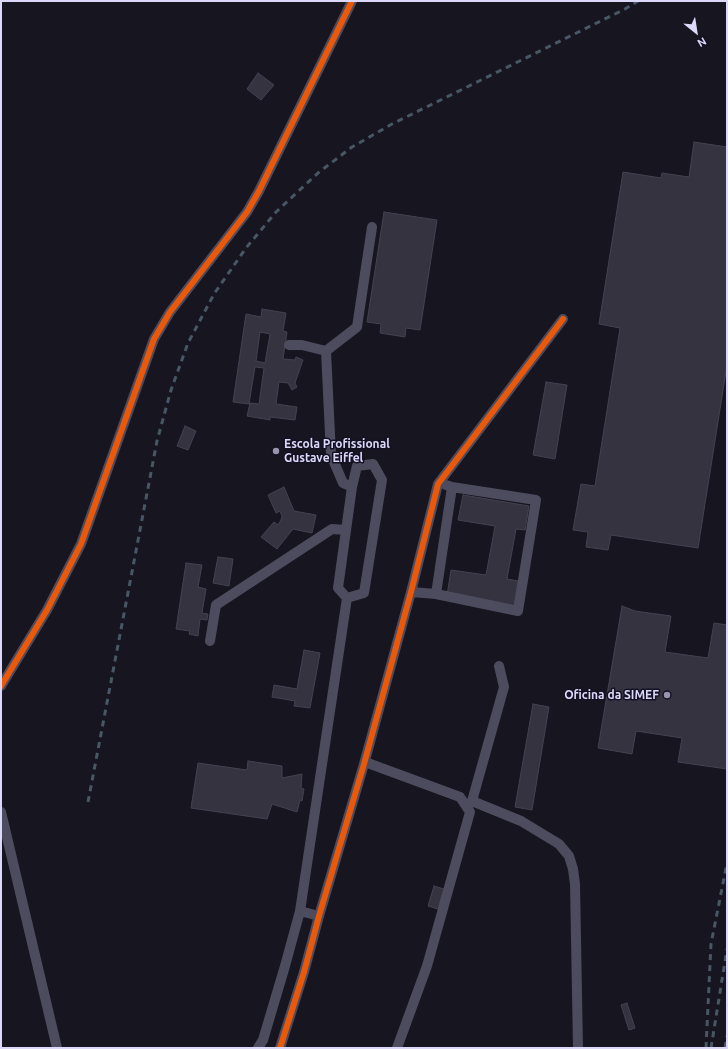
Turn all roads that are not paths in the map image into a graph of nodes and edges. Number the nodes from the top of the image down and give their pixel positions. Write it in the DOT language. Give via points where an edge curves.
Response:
graph roads {
  1 [pos="352,1"];
  2 [pos="372,227"];
  3 [pos="564,319"];
  4 [pos="289,345"];
  5 [pos="326,352"];
  6 [pos="438,484"];
  7 [pos="452,486"];
  8 [pos="352,487"];
  9 [pos="346,530"];
  10 [pos="411,592"];
  11 [pos="436,594"];
  12 [pos="347,598"];
  13 [pos="210,641"];
  14 [pos="499,666"];
  15 [pos="1,686"];
  16 [pos="365,762"];
  17 [pos="470,804"];
  18 [pos="1,812"];
  19 [pos="300,911"];
  20 [pos="319,916"];
  21 [pos="57,1048"];
  22 [pos="258,1048"];
  23 [pos="280,1048"];
  24 [pos="397,1048"];
  25 [pos="578,1048"];
  1 -- 15 [label="street" via="247,212 170,312 154,339 81,544 47,610"];
  2 -- 5 [label="street" via="357,327"];
  3 -- 6 [label="street"];
  4 -- 5 [label="street" via="302,345"];
  5 -- 8 [label="street" via="332,455 343,483"];
  6 -- 7 [label="street"];
  6 -- 10 [label="street"];
  7 -- 11 [label="street"];
  7 -- 11 [label="street" via="536,500 518,610"];
  8 -- 9 [label="street"];
  8 -- 12 [label="street" via="357,466 373,464 382,480 364,593"];
  9 -- 12 [label="street" via="338,588"];
  9 -- 13 [label="street" via="332,530 216,605"];
  10 -- 11 [label="street"];
  10 -- 16 [label="street"];
  12 -- 19 [label="street"];
  14 -- 17 [label="street" via="504,687"];
  16 -- 17 [label="street" via="460,797"];
  16 -- 20 [label="street"];
  17 -- 24 [label="street" via="470,812 427,966"];
  17 -- 25 [label="street" via="506,814 528,825 560,846 572,862 575,884"];
  18 -- 21 [label="street"];
  19 -- 20 [label="street"];
  19 -- 22 [label="street" via="263,1040"];
  20 -- 23 [label="street"];
}
